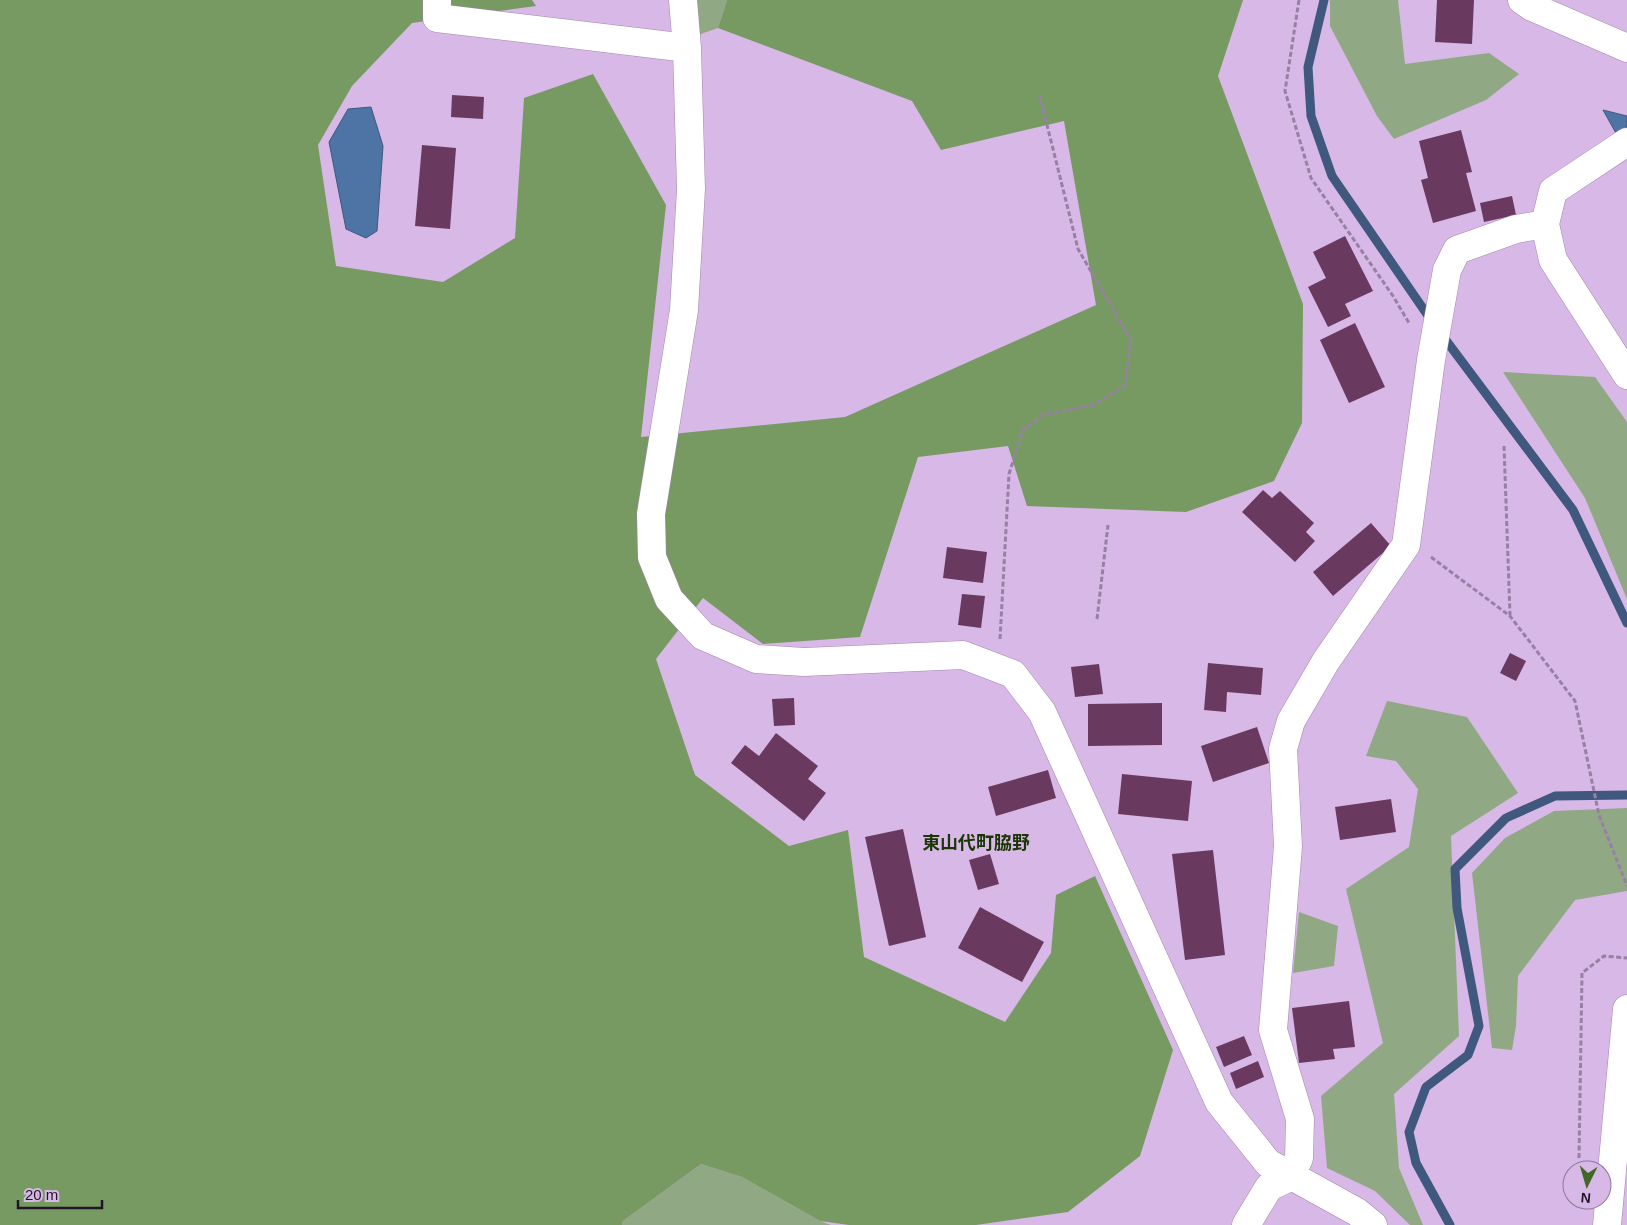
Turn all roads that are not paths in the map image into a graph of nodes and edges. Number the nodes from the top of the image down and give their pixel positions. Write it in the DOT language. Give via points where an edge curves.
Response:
graph roads {
  1 [pos="437,0"];
  2 [pos="683,0"];
  3 [pos="1522,0"];
  4 [pos="687,48"];
  5 [pos="1627,48"];
  6 [pos="1627,142"];
  7 [pos="1545,224"];
  8 [pos="1627,375"];
  9 [pos="1627,1009"];
  10 [pos="1290,1177"];
  11 [pos="1246,1225"];
  12 [pos="1373,1225"];
  13 [pos="1607,1225"];
  1 -- 4 [label="street" via="437,18"];
  2 -- 4 [label="street"];
  3 -- 5 [label="street"];
  4 -- 10 [label="street" via="691,189 684,310 651,514 652,557 669,599 703,636 756,659 804,662 963,655 1012,674 1042,712 1219,1102 1268,1163"];
  6 -- 7 [label="street" via="1553,191"];
  7 -- 8 [label="street" via="1552,260"];
  7 -- 10 [label="street" via="1516,229 1457,250 1448,270 1431,360 1406,545 1326,660 1291,721 1284,749 1288,846 1273,1030 1300,1119 1299,1158"];
  9 -- 13 [label="street"];
  10 -- 11 [label="street" via="1268,1187"];
  10 -- 12 [label="street" via="1356,1212"];
}
